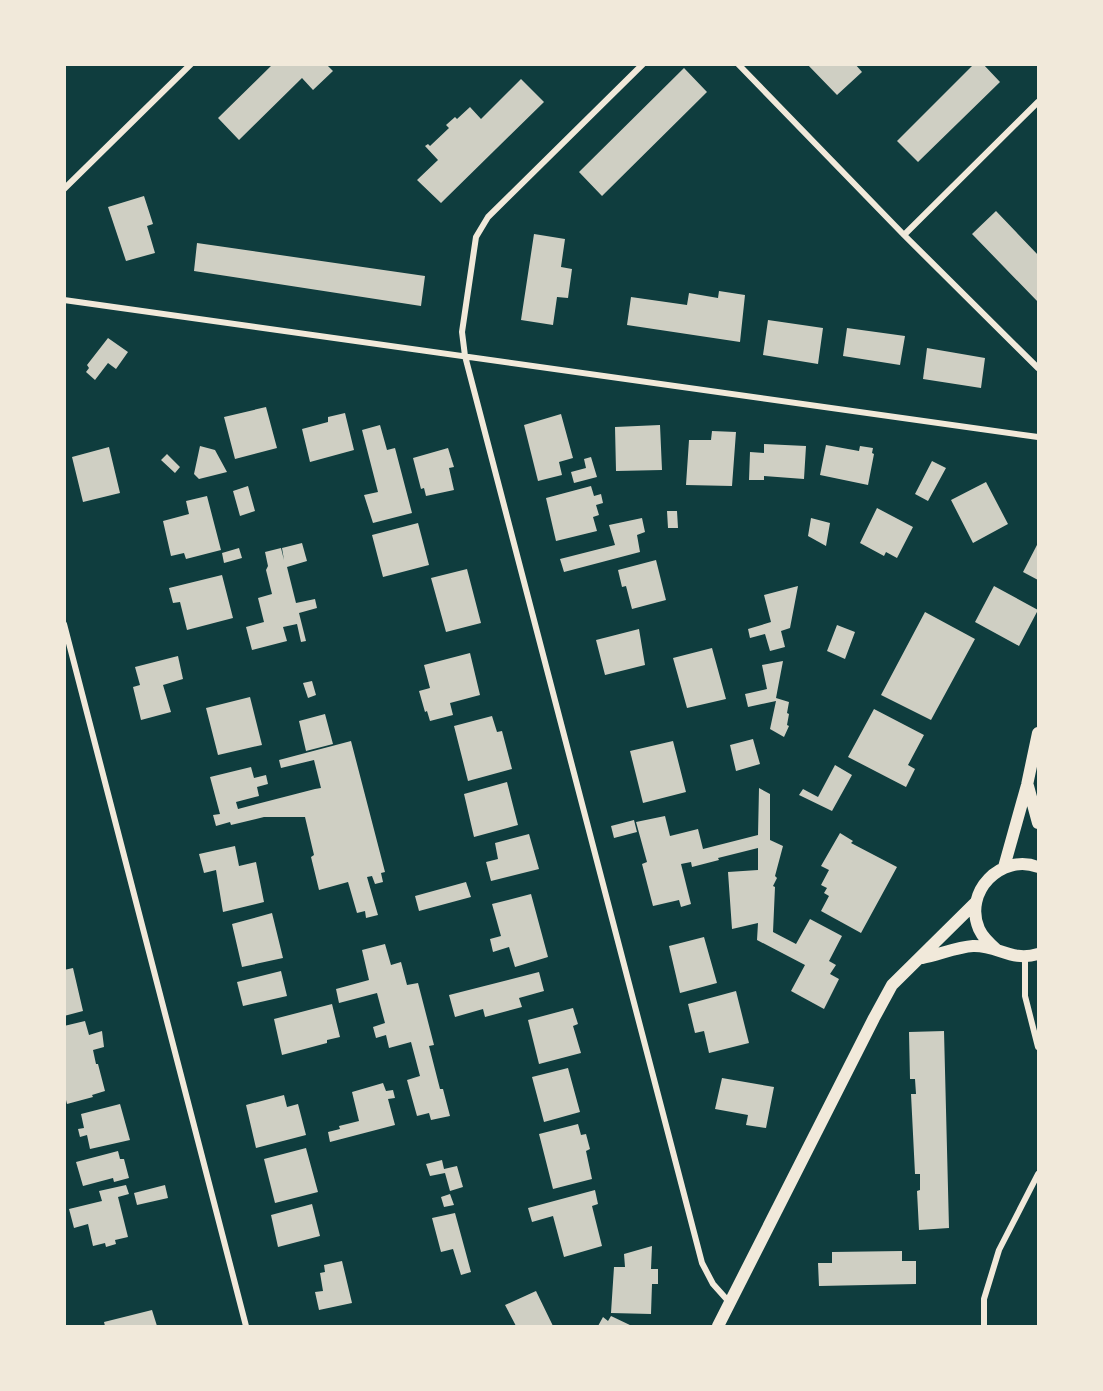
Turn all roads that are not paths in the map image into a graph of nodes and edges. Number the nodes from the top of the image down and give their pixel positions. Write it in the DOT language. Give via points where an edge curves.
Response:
graph roads {
  1 [pos="643,64"];
  2 [pos="738,64"];
  3 [pos="190,65"];
  4 [pos="1038,102"];
  5 [pos="64,189"];
  6 [pos="904,235"];
  7 [pos="64,300"];
  8 [pos="465,356"];
  9 [pos="1038,369"];
  10 [pos="1038,437"];
  11 [pos="64,624"];
  12 [pos="1038,733"];
  13 [pos="1028,785"];
  14 [pos="1038,823"];
  15 [pos="1005,867"];
  16 [pos="1038,867"];
  17 [pos="976,902"];
  18 [pos="997,950"];
  19 [pos="1038,954"];
  20 [pos="1025,957"];
  21 [pos="921,959"];
  22 [pos="1038,1047"];
  23 [pos="1038,1174"];
  24 [pos="730,1304"];
  25 [pos="246,1326"];
  26 [pos="718,1326"];
  27 [pos="984,1326"];
  1 -- 8 [label="street" via="488,217 476,237 462,332"];
  2 -- 6 [label="street"];
  3 -- 5 [label="street"];
  4 -- 6 [label="street"];
  6 -- 9 [label="street"];
  7 -- 8 [label="street"];
  8 -- 10 [label="street"];
  8 -- 24 [label="street" via="702,1263"];
  11 -- 25 [label="street"];
  12 -- 13 [label="main road"];
  13 -- 14 [label="main road"];
  13 -- 15 [label="main road"];
  15 -- 16 [label="main road"];
  15 -- 17 [label="main road" via="981,887"];
  17 -- 18 [label="main road" via="979,929"];
  17 -- 21 [label="main road"];
  18 -- 20 [label="main road"];
  18 -- 21 [label="main road" via="973,946"];
  19 -- 20 [label="main road"];
  20 -- 22 [label="street" via="1025,996"];
  21 -- 24 [label="main road" via="892,985"];
  23 -- 27 [label="street" via="999,1250 984,1299"];
  24 -- 26 [label="main road"];
}
